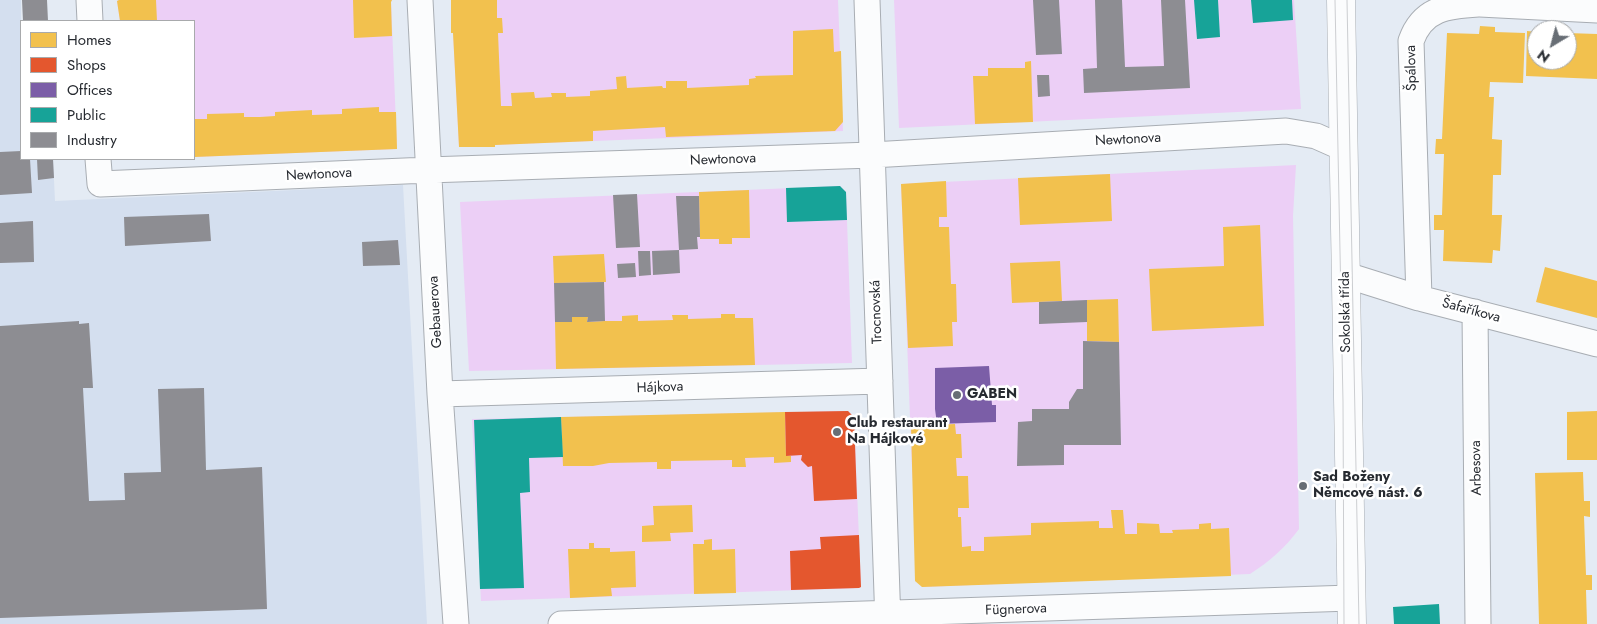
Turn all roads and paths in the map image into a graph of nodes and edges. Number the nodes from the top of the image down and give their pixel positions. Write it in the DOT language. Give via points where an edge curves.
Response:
graph roads {
  1 [pos="89,0"];
  2 [pos="420,0"];
  3 [pos="867,0"];
  4 [pos="1341,0"];
  5 [pos="1597,10"];
  6 [pos="90,20"];
  7 [pos="1343,148"];
  8 [pos="872,155"];
  9 [pos="98,160"];
  10 [pos="428,170"];
  11 [pos="1346,275"];
  12 [pos="1419,298"];
  13 [pos="1475,312"];
  14 [pos="1597,344"];
  15 [pos="880,381"];
  16 [pos="440,394"];
  17 [pos="1352,611"];
  18 [pos="887,619"];
  19 [pos="456,624"];
  20 [pos="561,624"];
  21 [pos="1478,624"];
  1 -- 6 [label="street"];
  2 -- 10 [label="street, Gebauerova"];
  3 -- 8 [label="street, Trocnovská"];
  4 -- 7 [label="street, Sokolská třída"];
  5 -- 12 [label="street, Špálova" via="1480,4 1436,11 1418,26 1411,42"];
  7 -- 8 [label="street, Newtonova" via="1316,136 1286,131"];
  7 -- 11 [label="street, Sokolská třída"];
  8 -- 10 [label="street, Newtonova"];
  8 -- 15 [label="street, Trocnovská"];
  9 -- 10 [label="street, Newtonova" via="100,184"];
  10 -- 16 [label="street, Gebauerova"];
  11 -- 12 [label="street, Šafaříkova"];
  11 -- 17 [label="street, Sokolská třída"];
  12 -- 13 [label="street, Šafaříkova"];
  13 -- 14 [label="street, Šafaříkova"];
  13 -- 21 [label="street, Arbesova"];
  15 -- 16 [label="street, Hájkova"];
  15 -- 18 [label="street, Trocnovská"];
  16 -- 19 [label="street, Gebauerova"];
  17 -- 18 [label="street, Fügnerova"];
  18 -- 20 [label="street, Fügnerova"];
}
